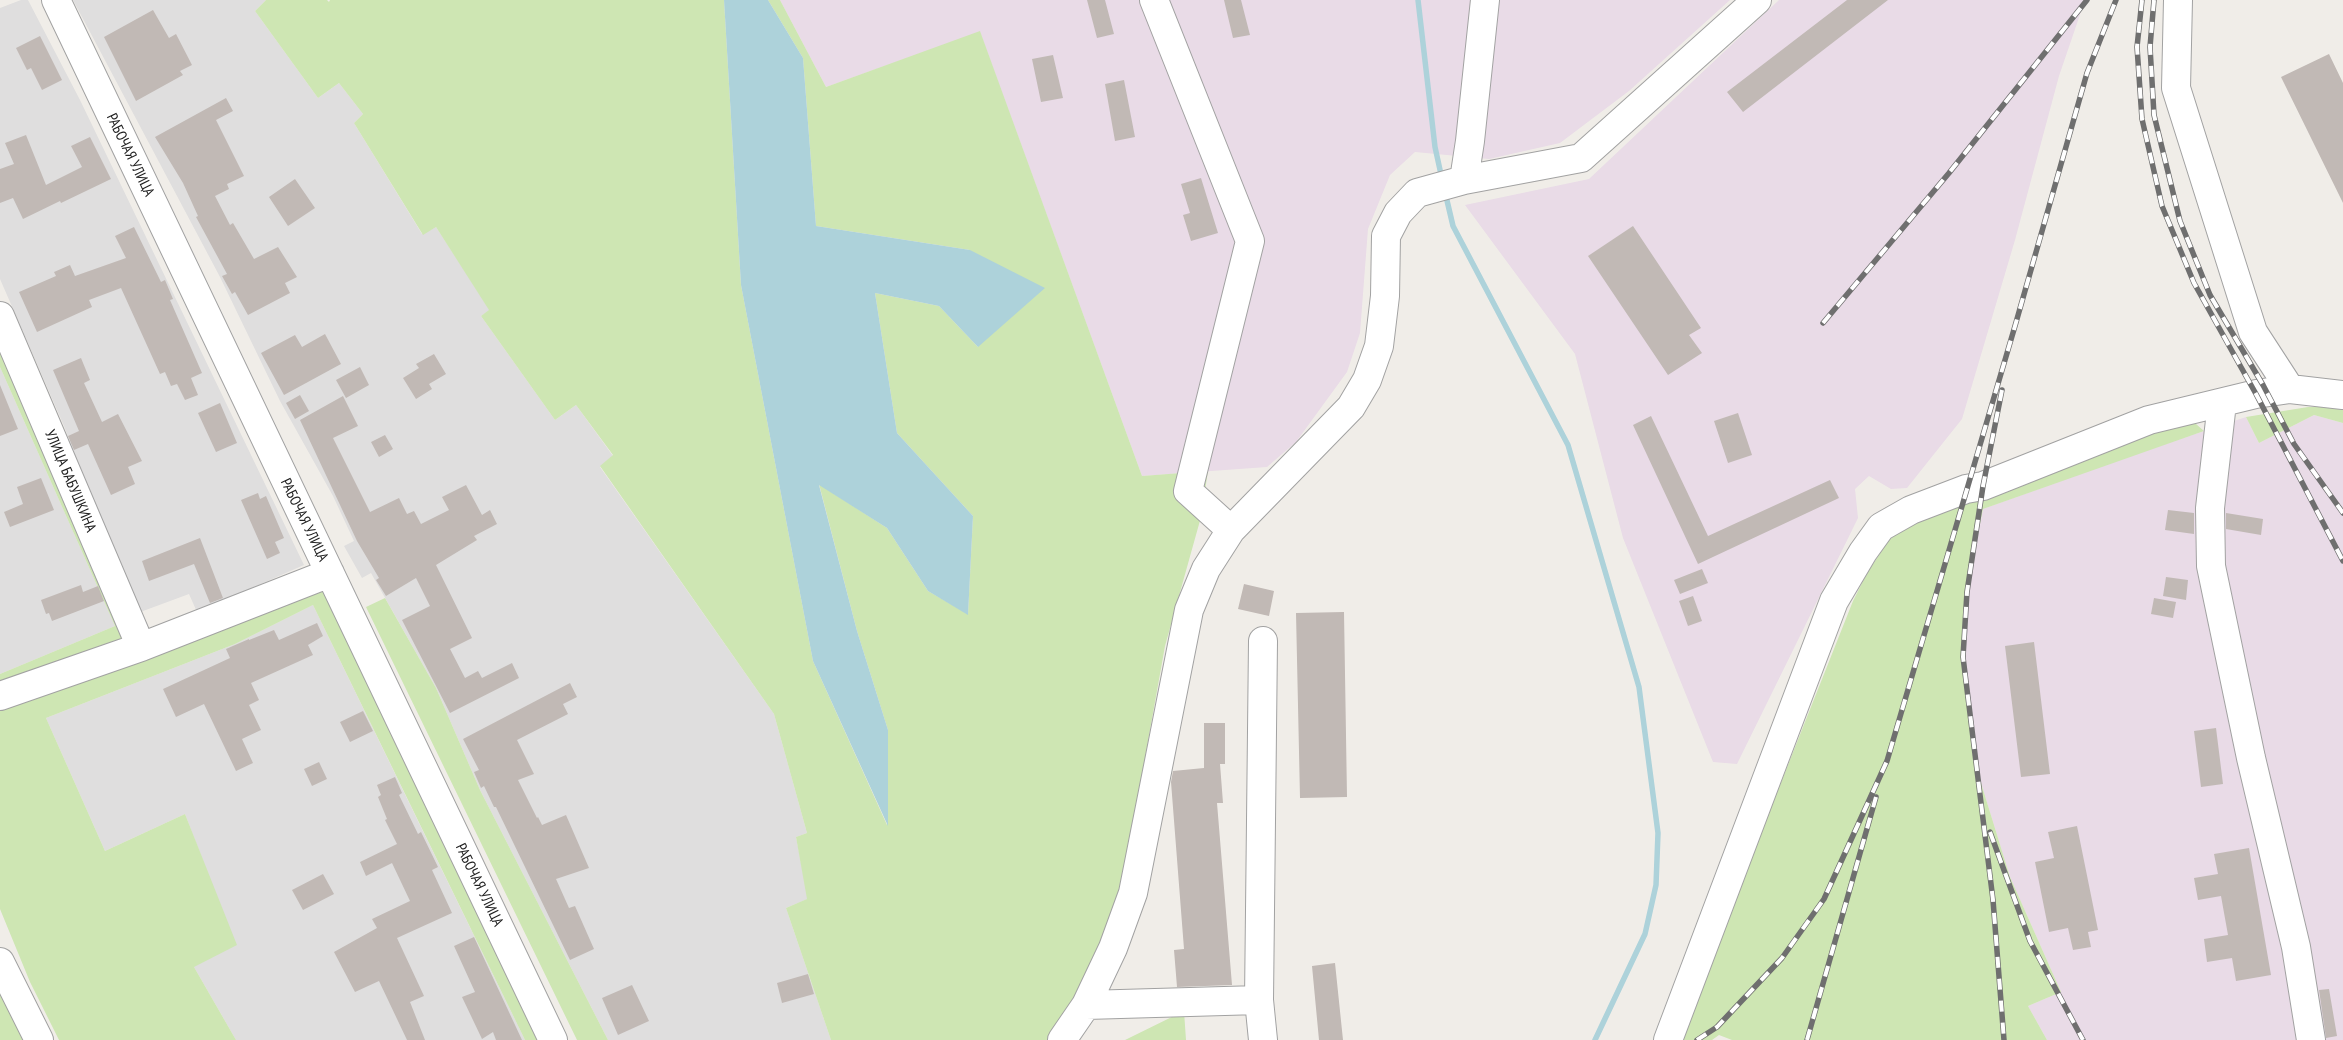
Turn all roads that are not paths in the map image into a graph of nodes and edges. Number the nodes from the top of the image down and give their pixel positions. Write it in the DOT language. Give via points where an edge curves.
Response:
graph roads {
  1 [pos="56,0"];
  2 [pos="1154,0"];
  3 [pos="1485,0"];
  4 [pos="1757,0"];
  5 [pos="2178,0"];
  6 [pos="1464,180"];
  7 [pos="0,316"];
  8 [pos="2290,389"];
  9 [pos="2343,396"];
  10 [pos="2222,403"];
  11 [pos="1230,530"];
  12 [pos="330,573"];
  13 [pos="1263,641"];
  14 [pos="141,647"];
  15 [pos="0,696"];
  16 [pos="0,962"];
  17 [pos="1259,1000"];
  18 [pos="1086,1005"];
  19 [pos="40,1040"];
  20 [pos="553,1040"];
  21 [pos="1062,1040"];
  22 [pos="1263,1040"];
  23 [pos="1668,1040"];
  24 [pos="2311,1040"];
  1 -- 12 [label="street, РАБОЧАЯ УЛИЦА"];
  2 -- 11 [label="street" via="1250,241 1188,491"];
  3 -- 6 [label="street"];
  4 -- 6 [label="street" via="1581,158"];
  5 -- 8 [label="street" via="2176,88 2253,332"];
  6 -- 11 [label="street" via="1417,192 1398,212 1386,236 1385,296 1380,337 1367,380 1351,407"];
  7 -- 14 [label="street, УЛИЦА БАБУШКИНА"];
  8 -- 9 [label="street"];
  8 -- 10 [label="street"];
  10 -- 23 [label="street" via="2149,420 1983,486 1966,489 1911,510 1880,527 1834,601"];
  10 -- 24 [label="street" via="2210,508 2210,566 2250,758 2296,947"];
  11 -- 18 [label="street" via="1206,569 1190,610 1133,893 1114,948"];
  12 -- 14 [label="street"];
  12 -- 20 [label="street, РАБОЧАЯ УЛИЦА"];
  13 -- 17 [label="street"];
  14 -- 15 [label="street"];
  16 -- 19 [label="street"];
  17 -- 18 [label="street"];
  17 -- 22 [label="street"];
  18 -- 21 [label="street"];
}
